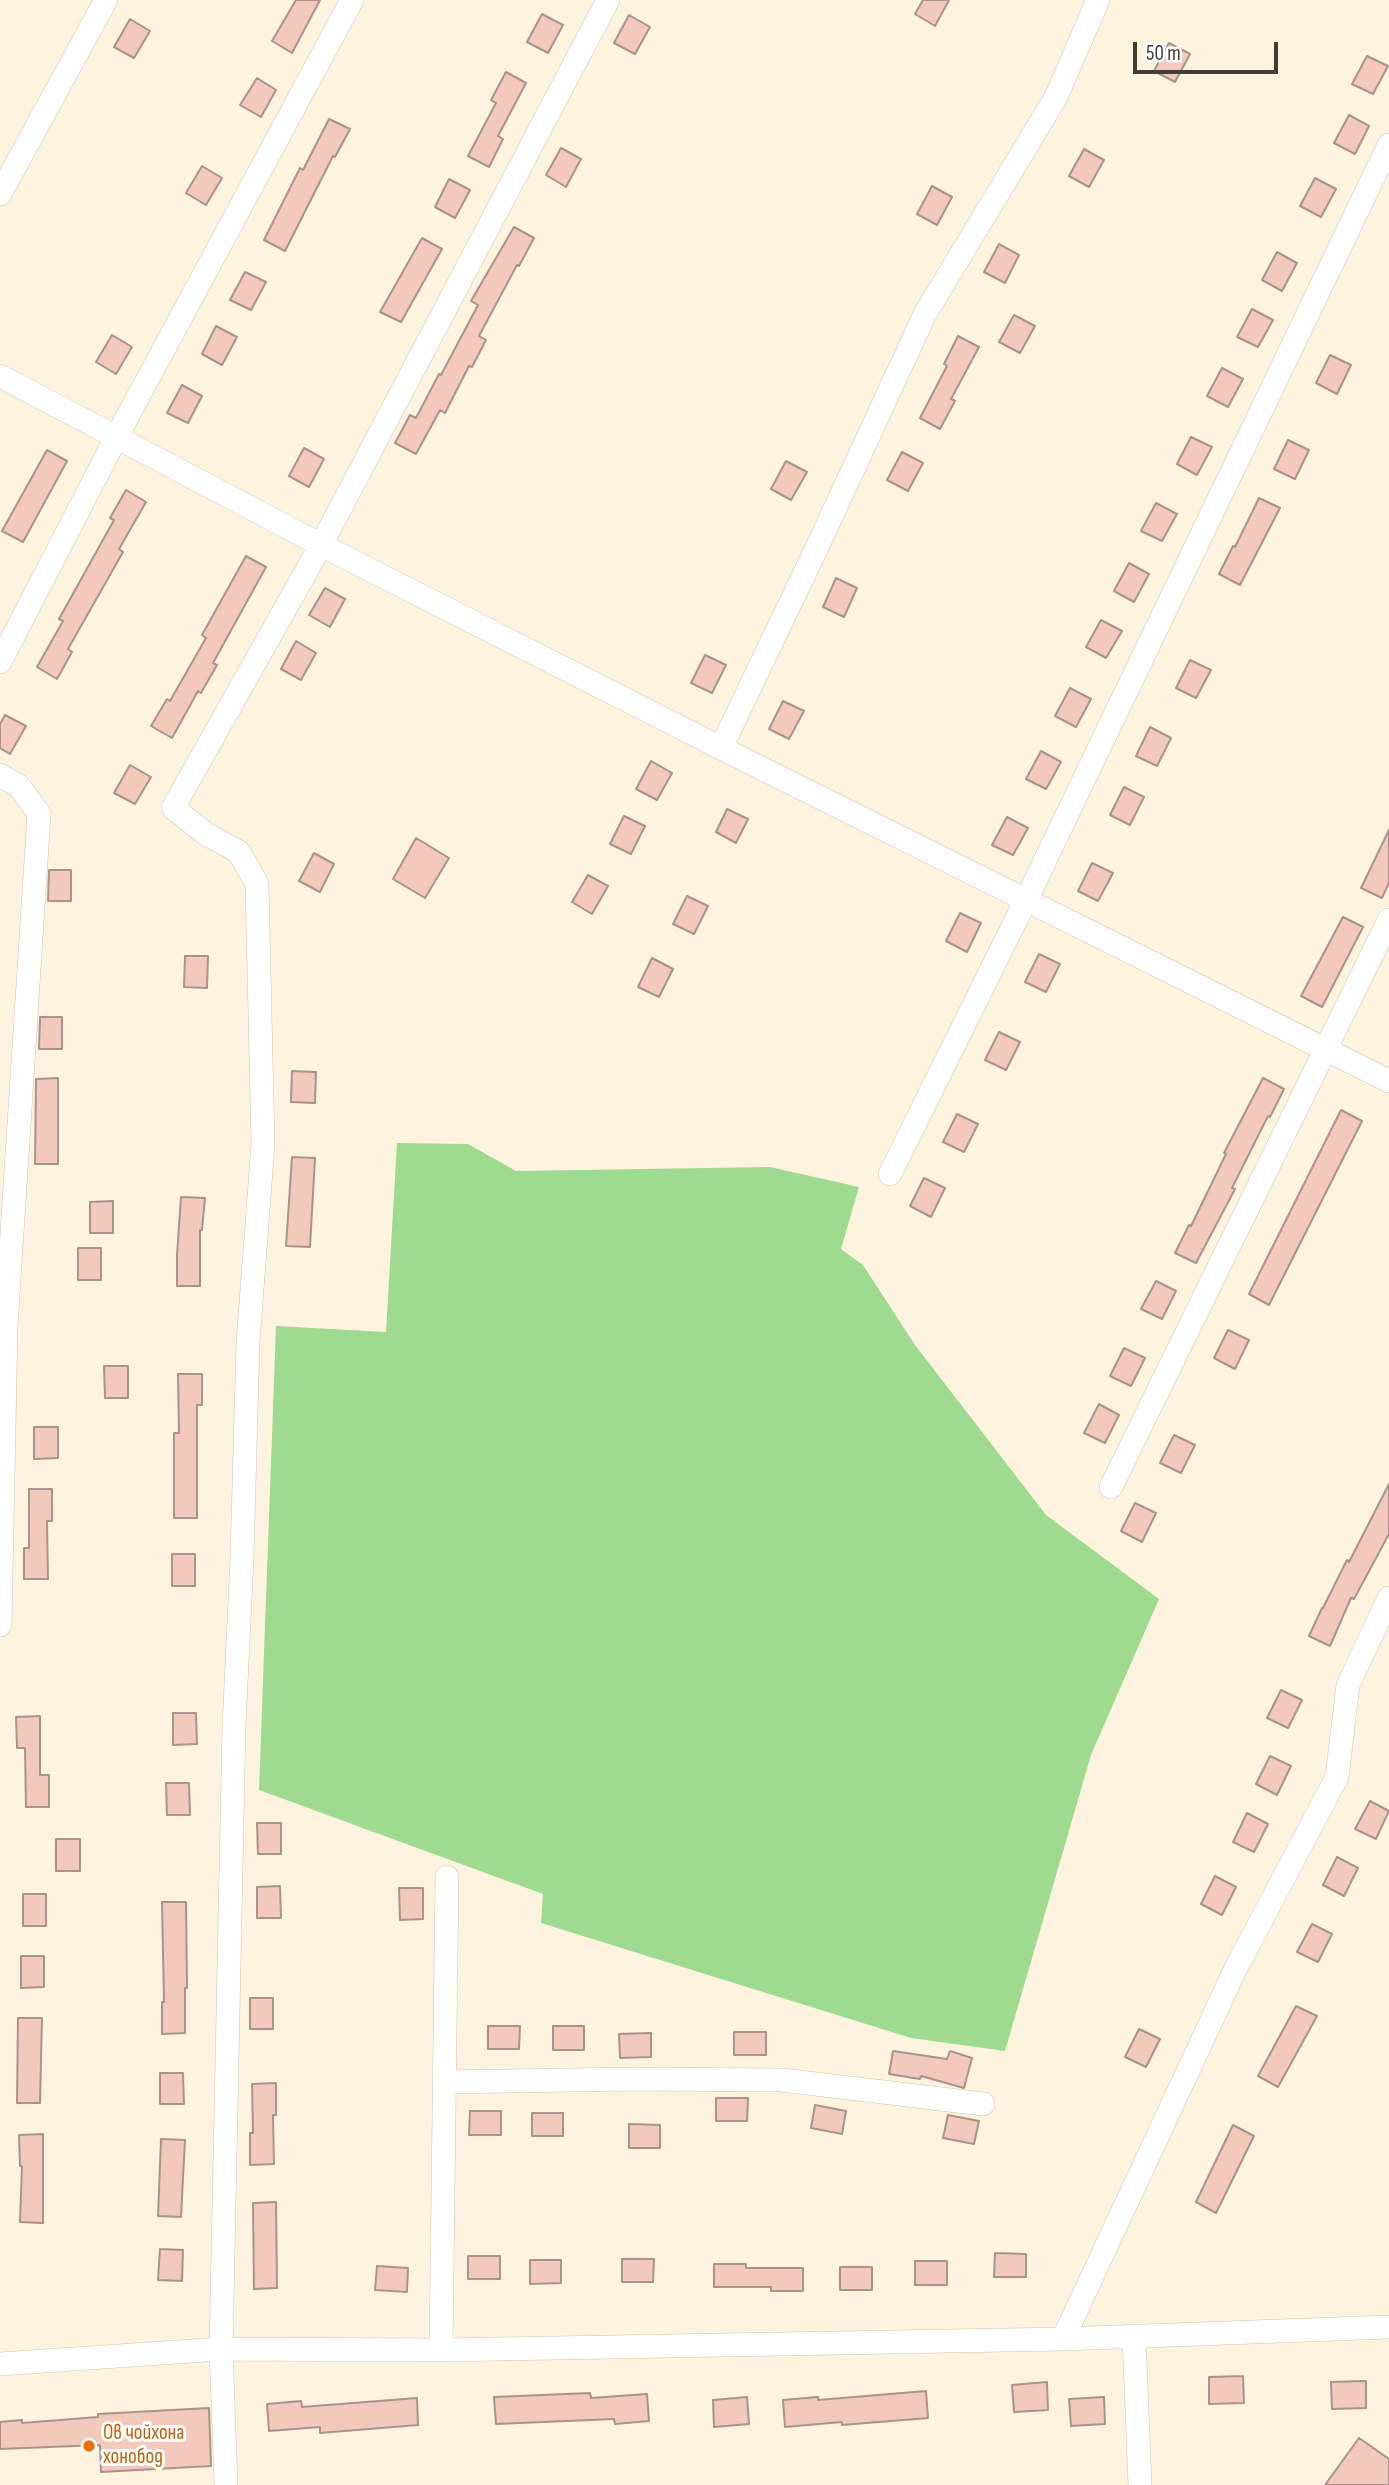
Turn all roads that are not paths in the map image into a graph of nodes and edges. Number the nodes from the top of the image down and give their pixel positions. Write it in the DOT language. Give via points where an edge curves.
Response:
graph roads {
  1 [pos="106,0"];
  2 [pos="352,0"];
  3 [pos="608,0"];
  4 [pos="1098,0"];
  5 [pos="1389,145"];
  6 [pos="0,194"];
  7 [pos="0,376"];
  8 [pos="117,436"];
  9 [pos="321,545"];
  10 [pos="0,662"];
  11 [pos="722,748"];
  12 [pos="0,775"];
  13 [pos="1026,900"];
  14 [pos="1389,920"];
  15 [pos="1325,1049"];
  16 [pos="1389,1081"];
  17 [pos="890,1174"];
  18 [pos="1111,1487"];
  19 [pos="1389,1598"];
  20 [pos="0,1625"];
  21 [pos="447,1877"];
  22 [pos="444,2082"];
  23 [pos="983,2104"];
  24 [pos="1389,2327"];
  25 [pos="1134,2337"];
  26 [pos="1063,2339"];
  27 [pos="221,2349"];
  28 [pos="441,2350"];
  29 [pos="0,2364"];
  30 [pos="226,2485"];
  31 [pos="1140,2485"];
  1 -- 6 [label="street"];
  2 -- 8 [label="street"];
  3 -- 9 [label="street"];
  4 -- 11 [label="street" via="1056,97 925,314"];
  5 -- 13 [label="street"];
  7 -- 8 [label="street"];
  8 -- 9 [label="street"];
  8 -- 10 [label="street"];
  9 -- 11 [label="street"];
  9 -- 27 [label="street" via="173,808 239,852 257,884 263,1144 248,1342 234,1726"];
  11 -- 13 [label="street"];
  12 -- 20 [label="street" via="19,786 39,814 6,1326"];
  13 -- 15 [label="street"];
  13 -- 17 [label="street"];
  14 -- 15 [label="street"];
  15 -- 16 [label="street"];
  15 -- 18 [label="street"];
  19 -- 26 [label="street" via="1348,1685 1337,1777 1236,1968"];
  21 -- 22 [label="street"];
  22 -- 23 [label="street" via="782,2080"];
  22 -- 28 [label="street"];
  24 -- 25 [label="street"];
  25 -- 26 [label="street"];
  25 -- 31 [label="street"];
  26 -- 28 [label="street"];
  27 -- 28 [label="street"];
  27 -- 29 [label="street"];
  27 -- 30 [label="street"];
}
